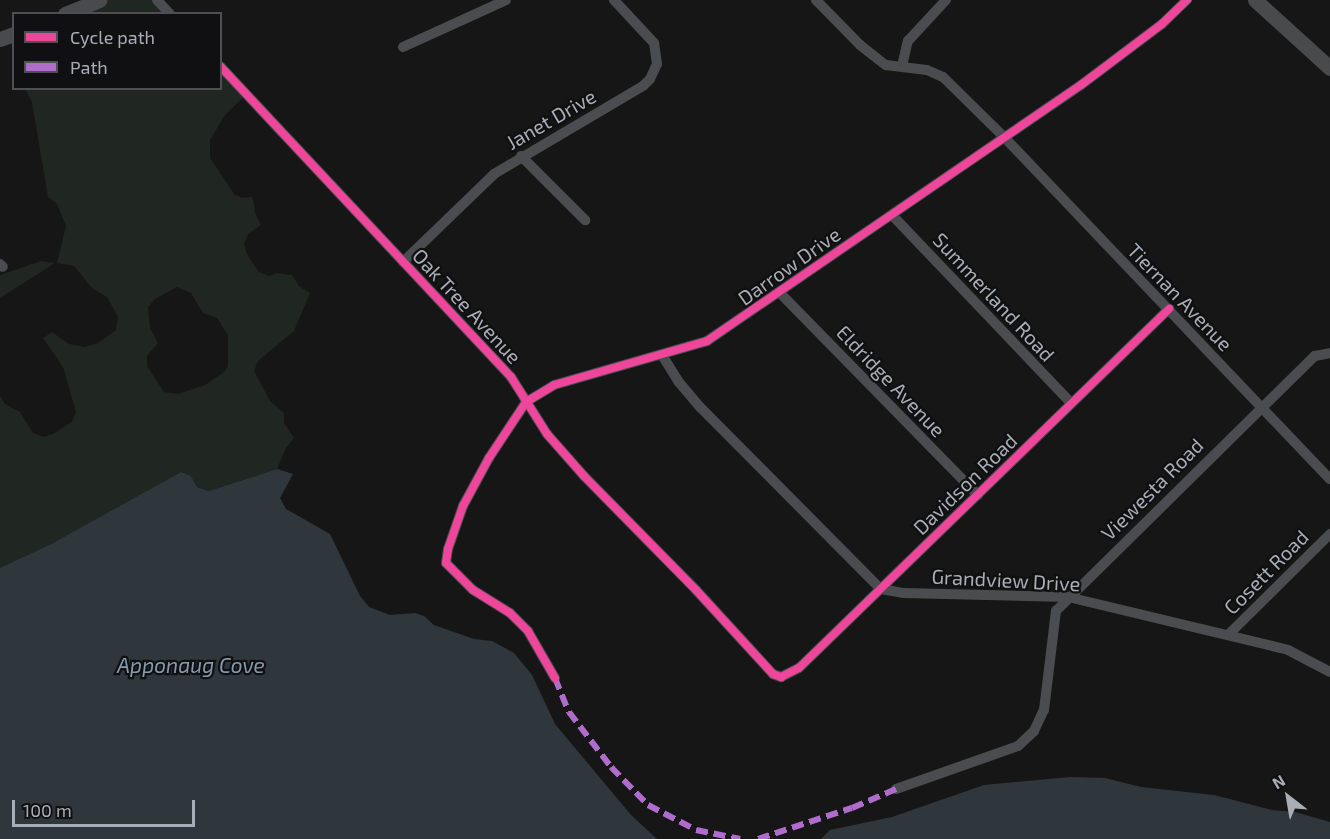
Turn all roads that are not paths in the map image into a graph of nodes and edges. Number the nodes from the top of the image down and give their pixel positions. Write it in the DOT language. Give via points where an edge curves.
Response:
graph roads {
  1 [pos="99,0"];
  2 [pos="158,0"];
  3 [pos="506,0"];
  4 [pos="614,0"];
  5 [pos="816,0"];
  6 [pos="946,0"];
  7 [pos="1187,0"];
  8 [pos="1255,0"];
  9 [pos="70,12"];
  10 [pos="168,12"];
  11 [pos="403,46"];
  12 [pos="902,66"];
  13 [pos="222,68"];
  14 [pos="1330,68"];
  15 [pos="1005,138"];
  16 [pos="521,156"];
  17 [pos="892,215"];
  18 [pos="585,220"];
  19 [pos="403,262"];
  20 [pos="780,293"];
  21 [pos="1169,309"];
  22 [pos="1330,354"];
  23 [pos="662,355"];
  24 [pos="526,402"];
  25 [pos="1071,403"];
  26 [pos="1261,407"];
  27 [pos="1330,479"];
  28 [pos="978,495"];
  29 [pos="1330,534"];
  30 [pos="881,589"];
  31 [pos="1068,597"];
  32 [pos="1228,635"];
  33 [pos="1330,672"];
  34 [pos="781,677"];
  35 [pos="555,678"];
  36 [pos="896,789"];
  1 -- 9 [label="street"];
  2 -- 10 [label="street"];
  3 -- 11 [label="street"];
  4 -- 16 [label="street, Janet Drive" via="654,43 655,72 643,86"];
  5 -- 12 [label="street, Tiernan Avenue" via="860,45 886,64"];
  6 -- 12 [label="street" via="908,42"];
  7 -- 15 [label="street, Darrow Drive" via="1144,38"];
  8 -- 14 [label="street"];
  12 -- 15 [label="street, Tiernan Avenue" via="944,77"];
  13 -- 19 [label="street, Oak Tree Avenue"];
  15 -- 17 [label="street, Darrow Drive"];
  15 -- 21 [label="street, Tiernan Avenue"];
  16 -- 18 [label="street"];
  16 -- 19 [label="street, Janet Drive" via="494,174"];
  17 -- 20 [label="street, Darrow Drive"];
  17 -- 25 [label="street, Summerland Road"];
  19 -- 24 [label="street, Oak Tree Avenue" via="511,377"];
  20 -- 23 [label="street, Darrow Drive" via="707,341"];
  20 -- 28 [label="street, Eldridge Avenue"];
  21 -- 25 [label="street, Davidson Road"];
  21 -- 26 [label="street, Tiernan Avenue"];
  22 -- 26 [label="street, Viewesta Road" via="1315,356"];
  23 -- 24 [label="street, Darrow Drive" via="554,385"];
  23 -- 30 [label="street" via="701,408"];
  24 -- 34 [label="street, Oak Tree Avenue" via="547,434 584,476 772,674"];
  24 -- 35 [label="street, Darrow Drive" via="489,458 464,506 447,563 466,584 510,613 528,631"];
  25 -- 28 [label="street, Davidson Road"];
  26 -- 27 [label="street, Tiernan Avenue"];
  26 -- 31 [label="street, Viewesta Road"];
  28 -- 30 [label="street, Davidson Road"];
  29 -- 32 [label="street, Cosett Road"];
  30 -- 31 [label="street, Grandview Drive" via="903,593"];
  30 -- 34 [label="street, Davidson Road" via="799,668"];
  31 -- 32 [label="street, Grandview Drive"];
  31 -- 36 [label="street, Viewesta Road" via="1056,611 1044,710 1034,730 1018,746"];
  32 -- 33 [label="street, Grandview Drive" via="1288,650"];
}
